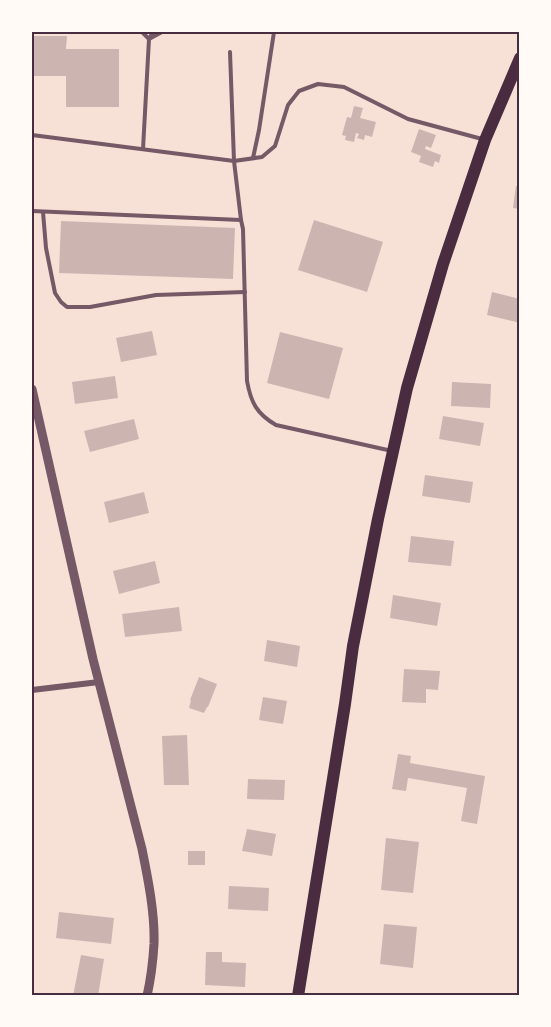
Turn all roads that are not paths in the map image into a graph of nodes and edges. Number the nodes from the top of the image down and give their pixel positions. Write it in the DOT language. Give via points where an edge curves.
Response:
graph roads {
  1 [pos="142,32"];
  2 [pos="153,32"];
  3 [pos="162,32"];
  4 [pos="274,32"];
  5 [pos="149,39"];
  6 [pos="230,52"];
  7 [pos="519,58"];
  8 [pos="32,135"];
  9 [pos="485,140"];
  10 [pos="143,149"];
  11 [pos="253,158"];
  12 [pos="234,161"];
  13 [pos="32,212"];
  14 [pos="43,212"];
  15 [pos="241,220"];
  16 [pos="245,292"];
  17 [pos="32,389"];
  18 [pos="393,451"];
  19 [pos="99,682"];
  20 [pos="32,690"];
  21 [pos="147,996"];
  22 [pos="298,996"];
  1 -- 5 [label="lane"];
  2 -- 5 [label="lane"];
  3 -- 5 [label="lane"];
  4 -- 11 [label="lane"];
  5 -- 10 [label="lane"];
  6 -- 12 [label="lane"];
  7 -- 9 [label="main road"];
  8 -- 10 [label="lane"];
  9 -- 11 [label="lane" via="408,119 344,87 318,84 299,91 288,105 275,146 262,157"];
  9 -- 18 [label="main road" via="443,264"];
  10 -- 12 [label="lane"];
  11 -- 12 [label="lane"];
  12 -- 15 [label="lane"];
  13 -- 14 [label="lane"];
  14 -- 15 [label="lane"];
  14 -- 16 [label="lane" via="55,293 67,307 90,307 156,295"];
  15 -- 16 [label="lane"];
  16 -- 18 [label="lane" via="247,381 256,409 276,425"];
  17 -- 19 [label="street"];
  18 -- 22 [label="main road" via="353,646"];
  19 -- 20 [label="street"];
  19 -- 21 [label="street" via="149,888 154,942"];
}
